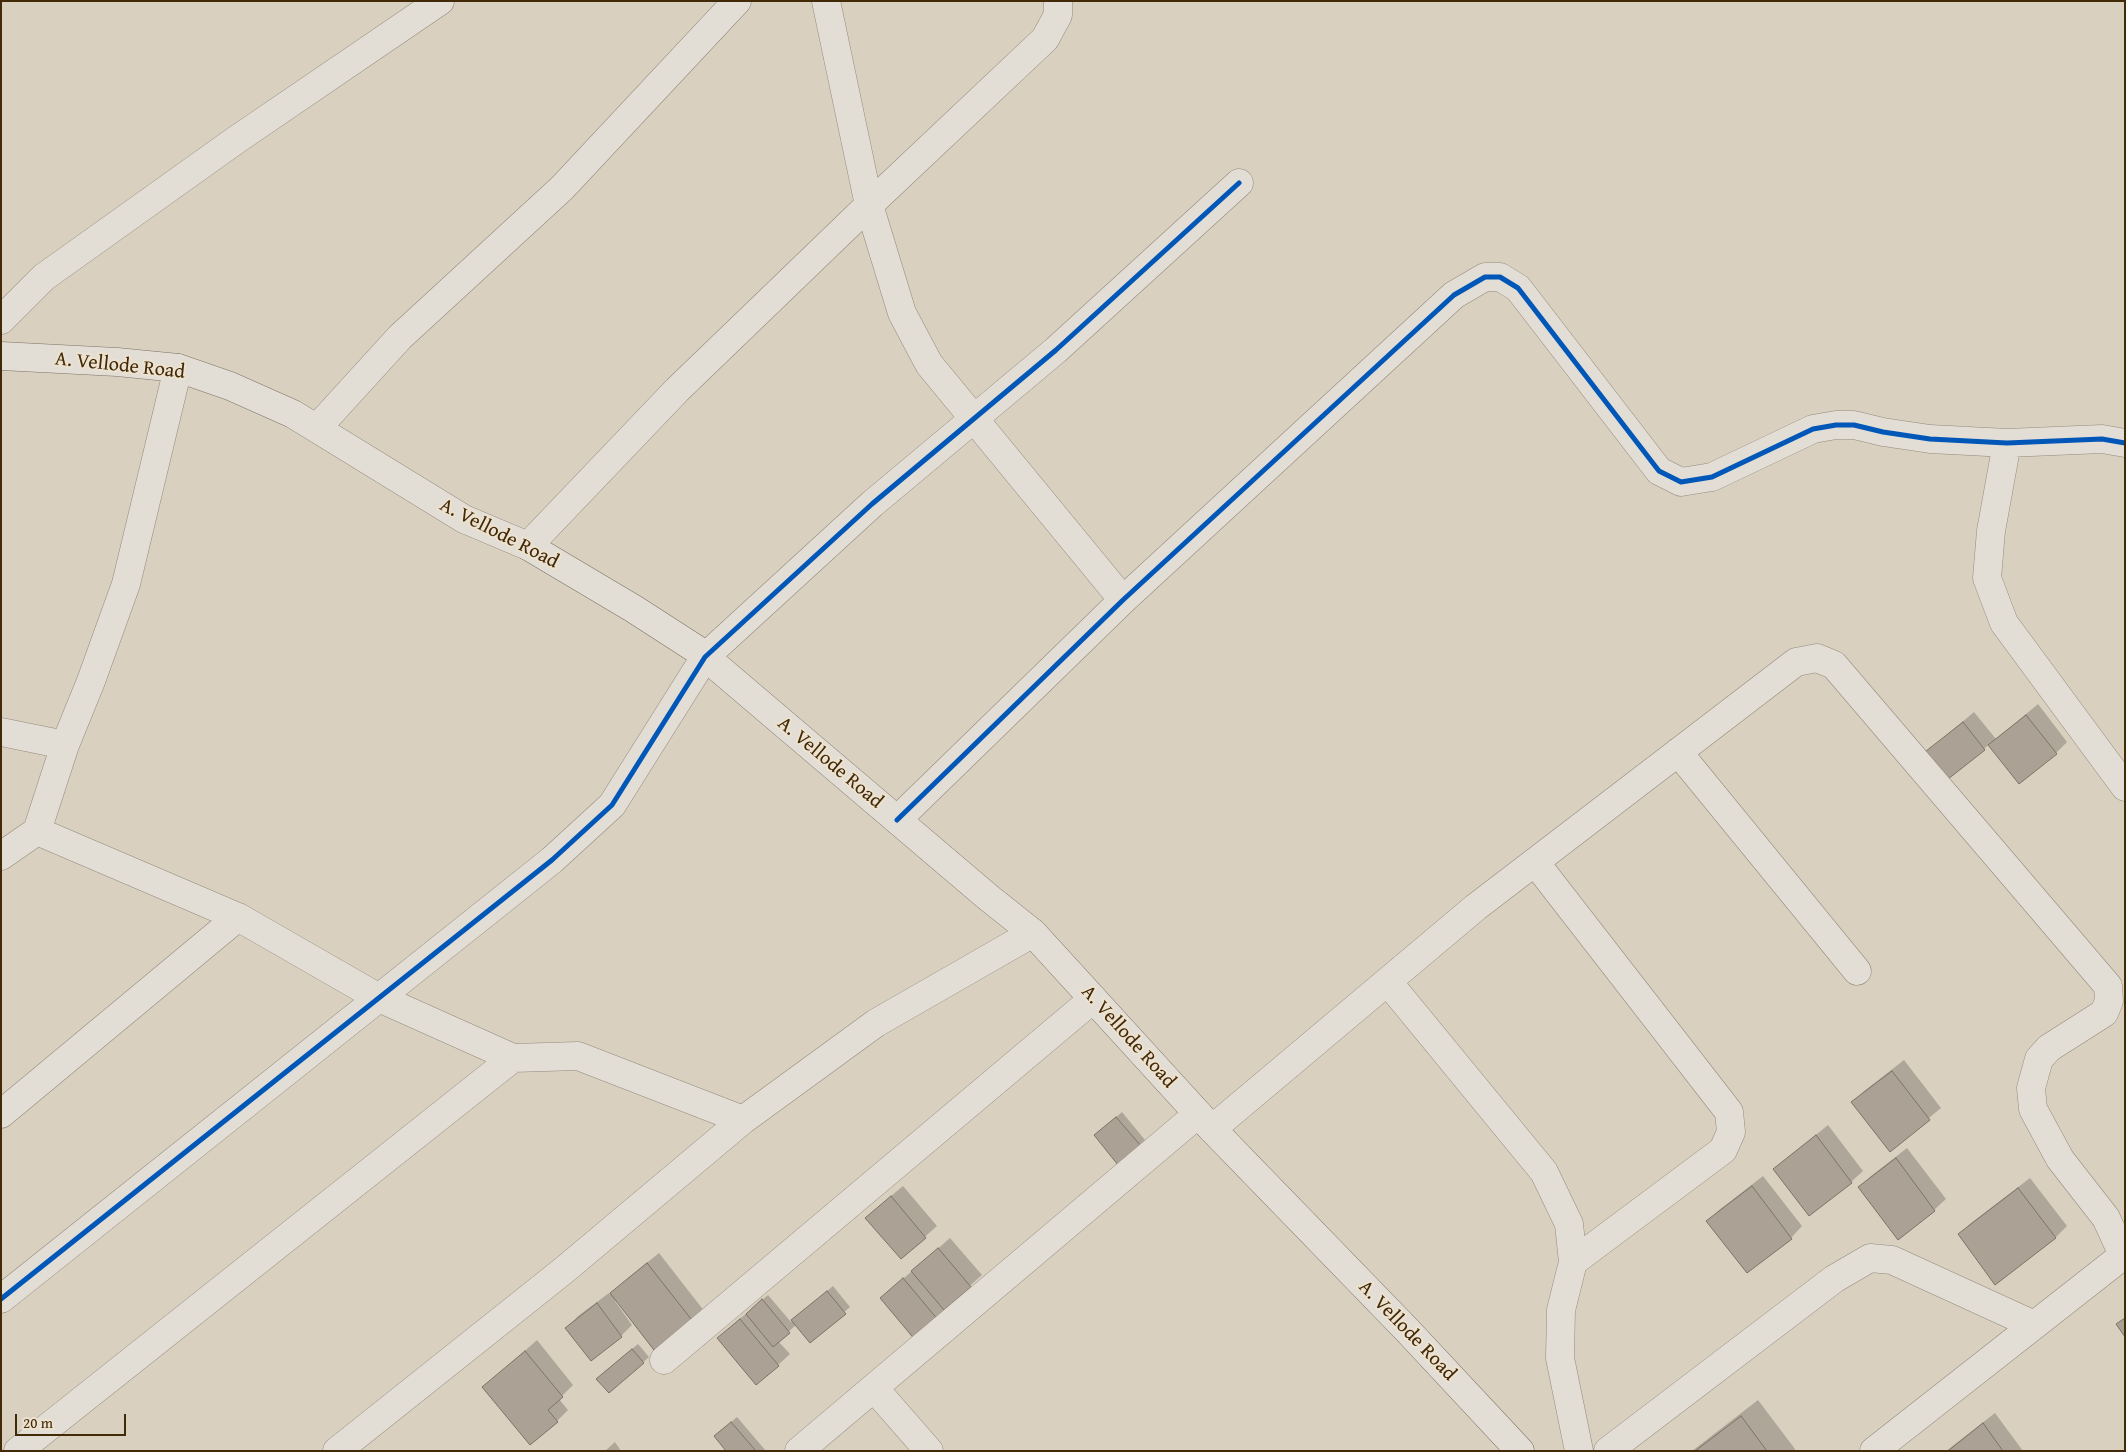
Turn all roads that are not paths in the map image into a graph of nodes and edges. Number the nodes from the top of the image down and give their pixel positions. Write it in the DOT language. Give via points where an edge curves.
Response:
graph roads {
  1 [pos="440,1"];
  2 [pos="737,1"];
  3 [pos="826,1"];
  4 [pos="1058,1"];
  5 [pos="1239,183"];
  6 [pos="869,205"];
  7 [pos="1,320"];
  8 [pos="1,356"];
  9 [pos="178,368"];
  10 [pos="975,418"];
  11 [pos="317,428"];
  12 [pos="2007,443"];
  13 [pos="2125,443"];
  14 [pos="528,546"];
  15 [pos="1123,600"];
  16 [pos="706,658"];
  17 [pos="1,732"];
  18 [pos="65,745"];
  19 [pos="1678,752"];
  20 [pos="2125,787"];
  21 [pos="897,820"];
  22 [pos="37,831"];
  23 [pos="1,856"];
  24 [pos="1535,862"];
  25 [pos="238,918"];
  26 [pos="1033,933"];
  27 [pos="1857,971"];
  28 [pos="1388,982"];
  29 [pos="379,998"];
  30 [pos="1093,999"];
  31 [pos="513,1058"];
  32 [pos="1,1114"];
  33 [pos="743,1120"];
  34 [pos="1205,1122"];
  35 [pos="2124,1254"];
  36 [pos="1573,1262"];
  37 [pos="1,1299"];
  38 [pos="2034,1325"];
  39 [pos="664,1360"];
  40 [pos="874,1388"];
  41 [pos="18,1451"];
  42 [pos="337,1451"];
  43 [pos="799,1451"];
  44 [pos="929,1451"];
  45 [pos="1520,1451"];
  46 [pos="1579,1451"];
  47 [pos="1608,1451"];
  48 [pos="1874,1451"];
  1 -- 7 [label="street" via="44,276"];
  2 -- 11 [label="street" via="562,188 400,338"];
  3 -- 6 [label="street"];
  4 -- 6 [label="street" via="1058,15 1045,39"];
  5 -- 10 [label="street" via="1056,350"];
  6 -- 10 [label="street" via="902,313 929,364"];
  6 -- 14 [label="street" via="677,390"];
  8 -- 9 [label="street, A. Vellode Road"];
  9 -- 11 [label="street, A. Vellode Road" via="230,386 294,414"];
  9 -- 18 [label="street" via="126,584"];
  10 -- 15 [label="street"];
  10 -- 16 [label="street" via="872,504"];
  11 -- 14 [label="street, A. Vellode Road" via="464,518"];
  12 -- 13 [label="street" via="2102,439"];
  12 -- 15 [label="street" via="1930,439 1836,424 1813,429 1712,477 1681,482 1658,471 1518,288 1500,277 1485,277 1454,295"];
  12 -- 20 [label="street" via="1990,532 1987,578 2004,623"];
  14 -- 16 [label="street, A. Vellode Road" via="634,609"];
  15 -- 21 [label="street"];
  16 -- 21 [label="street, A. Vellode Road"];
  16 -- 29 [label="street" via="612,805 552,860"];
  17 -- 18 [label="street"];
  18 -- 22 [label="street"];
  19 -- 24 [label="street"];
  19 -- 27 [label="street"];
  19 -- 35 [label="street" via="1796,662 1817,658 1834,665 2108,986 2109,1001 2104,1013 2048,1048 2040,1059 2031,1088 2033,1108 2060,1159 2106,1218"];
  21 -- 26 [label="street, A. Vellode Road"];
  22 -- 23 [label="street"];
  22 -- 25 [label="street"];
  24 -- 28 [label="street"];
  24 -- 36 [label="street" via="1729,1112 1731,1132 1723,1150"];
  25 -- 29 [label="street"];
  25 -- 32 [label="street"];
  26 -- 30 [label="street, A. Vellode Road"];
  26 -- 33 [label="street" via="876,1023"];
  28 -- 34 [label="street"];
  28 -- 36 [label="street" via="1544,1172 1569,1224"];
  29 -- 31 [label="street"];
  29 -- 37 [label="street"];
  30 -- 34 [label="street, A. Vellode Road"];
  30 -- 39 [label="street"];
  31 -- 33 [label="street" via="578,1056"];
  31 -- 41 [label="street"];
  33 -- 42 [label="street" via="563,1271"];
  34 -- 40 [label="street"];
  34 -- 45 [label="street, A. Vellode Road"];
  35 -- 38 [label="street"];
  36 -- 46 [label="street" via="1561,1310 1560,1358"];
  38 -- 47 [label="street" via="1892,1260 1870,1258 1834,1279"];
  38 -- 48 [label="street"];
  40 -- 43 [label="street"];
  40 -- 44 [label="street"];
}
